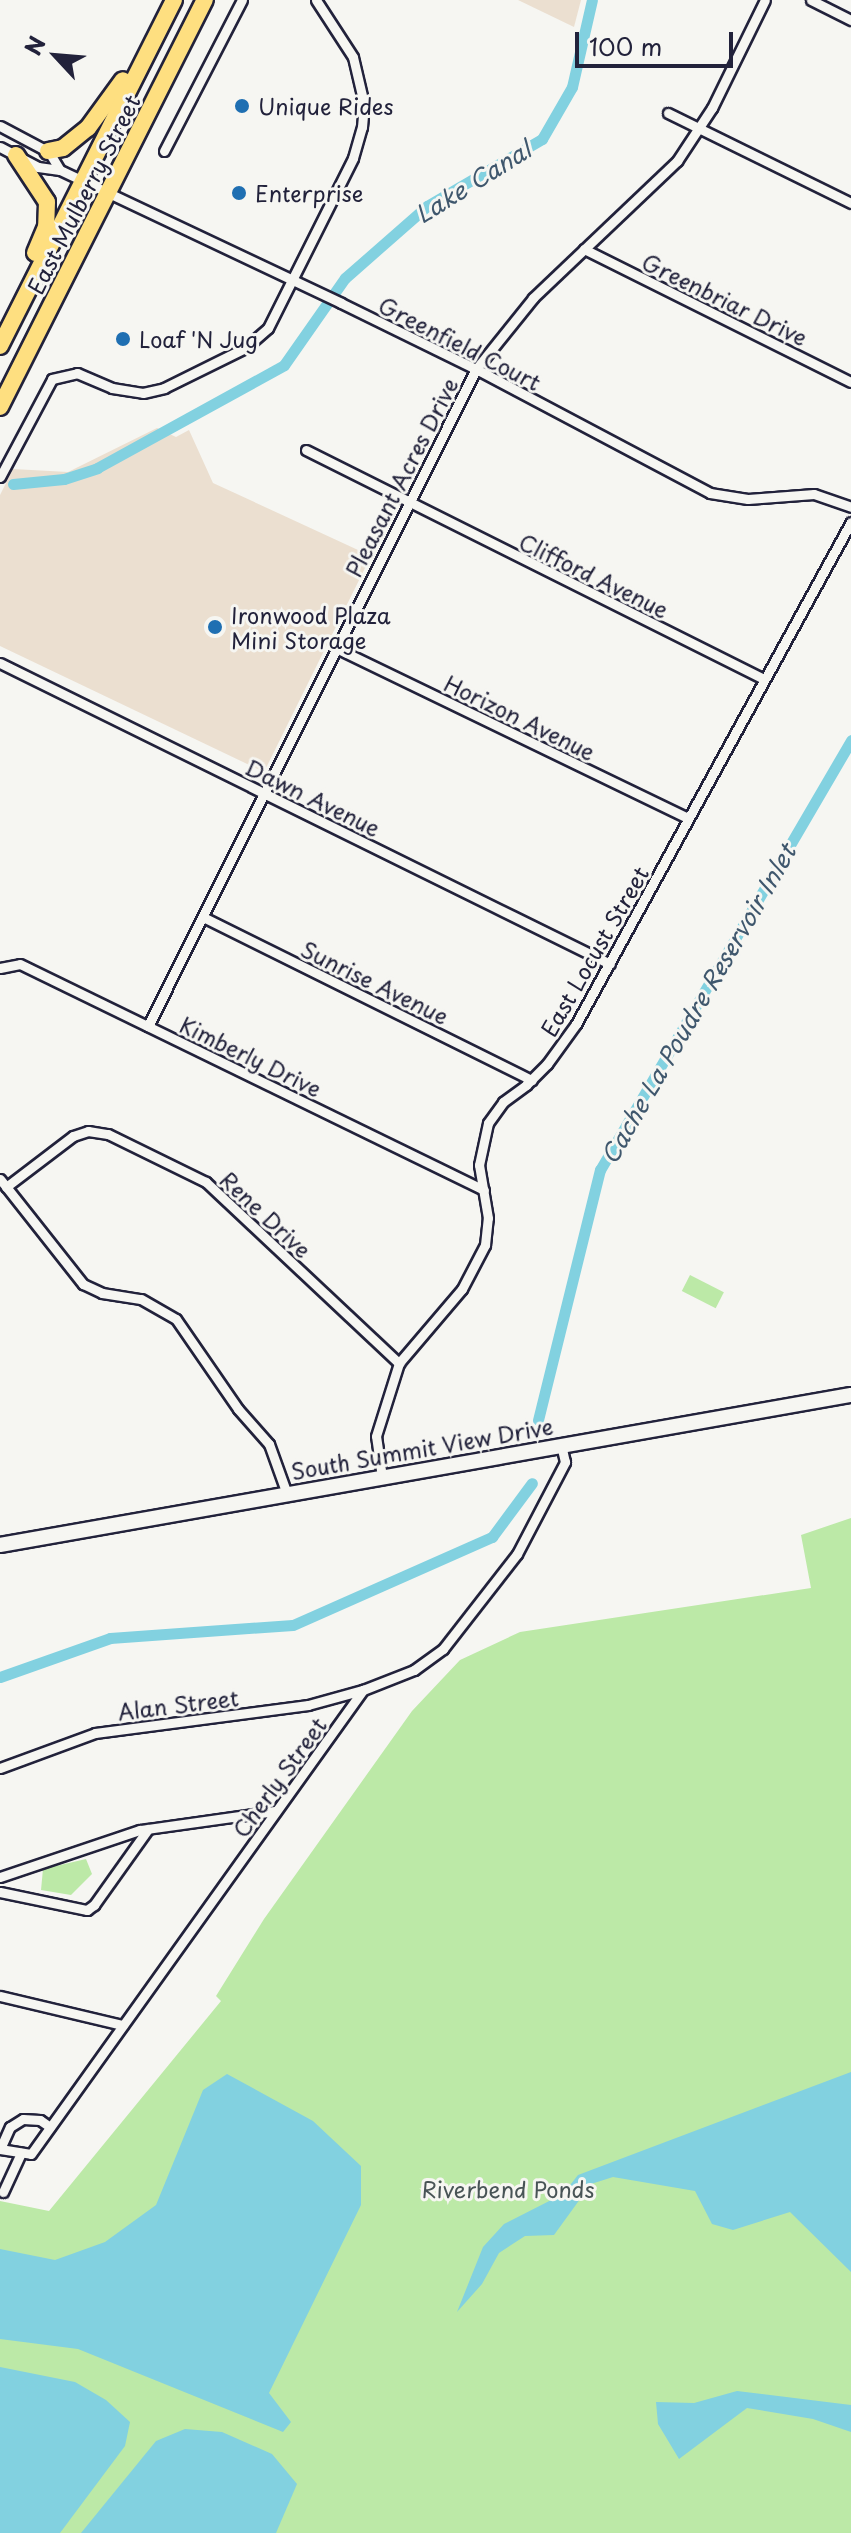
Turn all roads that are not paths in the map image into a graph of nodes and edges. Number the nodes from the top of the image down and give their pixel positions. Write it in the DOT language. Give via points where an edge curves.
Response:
graph roads {
  1 [pos="172,0"];
  2 [pos="205,0"];
  3 [pos="242,0"];
  4 [pos="316,0"];
  5 [pos="765,0"];
  6 [pos="811,0"];
  7 [pos="851,20"];
  8 [pos="668,113"];
  9 [pos="0,126"];
  10 [pos="700,129"];
  11 [pos="0,147"];
  12 [pos="48,151"];
  13 [pos="164,151"];
  14 [pos="16,155"];
  15 [pos="60,170"];
  16 [pos="83,181"];
  17 [pos="107,193"];
  18 [pos="851,203"];
  19 [pos="584,249"];
  20 [pos="293,281"];
  21 [pos="0,325"];
  22 [pos="0,346"];
  23 [pos="476,369"];
  24 [pos="851,382"];
  25 [pos="0,407"];
  26 [pos="306,450"];
  27 [pos="0,477"];
  28 [pos="408,503"];
  29 [pos="851,507"];
  30 [pos="851,522"];
  31 [pos="336,648"];
  32 [pos="0,663"];
  33 [pos="764,679"];
  34 [pos="264,793"];
  35 [pos="688,818"];
  36 [pos="203,917"];
  37 [pos="610,964"];
  38 [pos="0,968"];
  39 [pos="148,1026"];
  40 [pos="532,1080"];
  41 [pos="3,1183"];
  42 [pos="484,1190"];
  43 [pos="399,1363"];
  44 [pos="851,1395"];
  45 [pos="561,1445"];
  46 [pos="382,1477"];
  47 [pos="287,1494"];
  48 [pos="0,1545"];
  49 [pos="363,1690"];
  50 [pos="0,1768"];
  51 [pos="276,1811"];
  52 [pos="148,1829"];
  53 [pos="0,1877"];
  54 [pos="0,1892"];
  55 [pos="0,1996"];
  56 [pos="123,2025"];
  57 [pos="50,2127"];
  58 [pos="0,2149"];
  59 [pos="26,2154"];
  60 [pos="3,2192"];
  1 -- 12 [label="highway" via="153,22 101,113 75,139"];
  1 -- 16 [label="highway, East Mulberry Street"];
  2 -- 17 [label="highway, East Mulberry Street"];
  3 -- 13 [label="street"];
  4 -- 20 [label="street" via="353,57 364,104 353,158"];
  5 -- 10 [label="street, Pleasant Acres Drive"];
  6 -- 7 [label="street"];
  8 -- 10 [label="street"];
  9 -- 12 [label="street"];
  10 -- 18 [label="street"];
  10 -- 19 [label="street, Pleasant Acres Drive" via="658,180"];
  11 -- 14 [label="street, Greenfield Court"];
  12 -- 15 [label="street"];
  14 -- 15 [label="street, Greenfield Court" via="38,167"];
  14 -- 21 [label="highway" via="41,190 49,215"];
  15 -- 16 [label="street, Greenfield Court"];
  16 -- 17 [label="street, Greenfield Court"];
  16 -- 22 [label="highway, East Mulberry Street"];
  17 -- 20 [label="street, Greenfield Court"];
  17 -- 25 [label="highway, East Mulberry Street"];
  19 -- 23 [label="street, Pleasant Acres Drive" via="511,321"];
  19 -- 24 [label="street, Greenbriar Drive"];
  20 -- 23 [label="street, Greenfield Court"];
  20 -- 27 [label="street" via="261,337 164,388 135,393 77,373 52,379"];
  23 -- 28 [label="street, Pleasant Acres Drive"];
  23 -- 29 [label="street, Greenfield Court" via="710,493 748,499 814,494"];
  26 -- 28 [label="street, Clifford Avenue"];
  28 -- 31 [label="street, Pleasant Acres Drive"];
  28 -- 33 [label="street, Clifford Avenue"];
  30 -- 33 [label="street, East Locust Street"];
  31 -- 34 [label="street, Pleasant Acres Drive"];
  31 -- 35 [label="street, Horizon Avenue"];
  32 -- 34 [label="street, Dawn Avenue"];
  33 -- 35 [label="street, East Locust Street"];
  34 -- 36 [label="street, Pleasant Acres Drive"];
  34 -- 37 [label="street, Dawn Avenue"];
  35 -- 37 [label="street, East Locust Street"];
  36 -- 39 [label="street, Pleasant Acres Drive"];
  36 -- 40 [label="street, Sunrise Avenue"];
  37 -- 40 [label="street, East Locust Street" via="562,1045"];
  38 -- 39 [label="street, Kimberly Drive" via="20,964"];
  39 -- 42 [label="street, Kimberly Drive"];
  40 -- 42 [label="street, East Locust Street" via="503,1102 488,1123 479,1150"];
  41 -- 43 [label="street, Rene Drive" via="73,1136 88,1131 108,1134 206,1182"];
  41 -- 47 [label="street" via="83,1284 141,1299 176,1319 269,1444"];
  42 -- 43 [label="street, East Locust Street" via="487,1234 474,1273"];
  43 -- 46 [label="street, East Locust Street" via="376,1436"];
  44 -- 45 [label="street, South Summit View Drive"];
  45 -- 46 [label="street, South Summit View Drive"];
  45 -- 49 [label="street" via="565,1462 517,1554 471,1618 443,1649 414,1670"];
  46 -- 47 [label="street, South Summit View Drive"];
  47 -- 48 [label="street, South Summit View Drive"];
  49 -- 50 [label="street, Alan Street" via="308,1705 122,1727"];
  49 -- 51 [label="street, Cherly Street"];
  51 -- 52 [label="street"];
  51 -- 56 [label="street, Cherly Street"];
  52 -- 53 [label="street"];
  52 -- 54 [label="street" via="87,1910"];
  55 -- 56 [label="street"];
  56 -- 57 [label="street, Cherly Street"];
  57 -- 58 [label="street" via="23,2119 10,2127"];
  57 -- 59 [label="street, Cherly Street"];
  58 -- 59 [label="street"];
  59 -- 60 [label="street, Cherly Street"];
}
